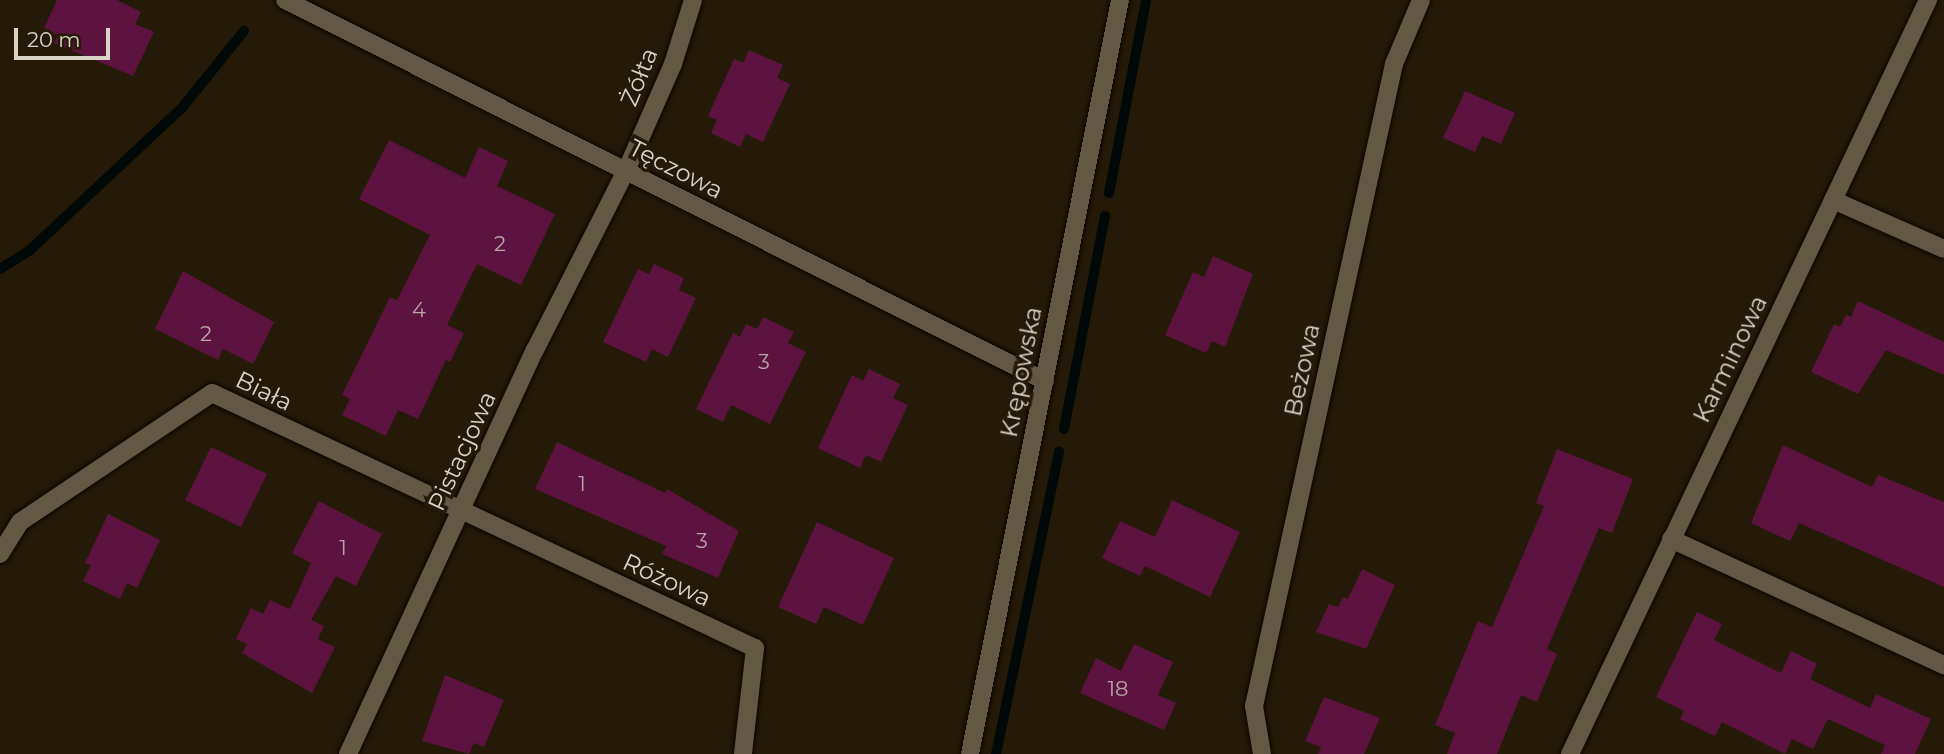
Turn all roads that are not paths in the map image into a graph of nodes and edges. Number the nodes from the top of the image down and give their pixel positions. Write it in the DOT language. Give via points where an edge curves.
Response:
graph roads {
  1 [pos="285,0"];
  2 [pos="693,0"];
  3 [pos="1120,0"];
  4 [pos="1421,0"];
  5 [pos="1928,0"];
  6 [pos="626,171"];
  7 [pos="1833,200"];
  8 [pos="1944,249"];
  9 [pos="1045,381"];
  10 [pos="461,513"];
  11 [pos="1671,540"];
  12 [pos="0,554"];
  13 [pos="1944,665"];
  14 [pos="348,754"];
  15 [pos="743,754"];
  16 [pos="970,754"];
  17 [pos="1262,754"];
  18 [pos="1570,754"];
  1 -- 6 [label="street, Tęczowa"];
  2 -- 6 [label="street, Żółta" via="673,64"];
  3 -- 9 [label="street, Krępowska"];
  4 -- 17 [label="street, Beżowa" via="1394,64 1254,706"];
  5 -- 7 [label="street, Karminowa"];
  6 -- 9 [label="street, Tęczowa"];
  6 -- 10 [label="street, Pistacjowa"];
  7 -- 8 [label="street"];
  7 -- 11 [label="street, Karminowa"];
  9 -- 16 [label="street, Krępowska"];
  10 -- 12 [label="street, Biała" via="212,393 20,522"];
  10 -- 14 [label="street, Pistacjowa"];
  10 -- 15 [label="street, Różowa" via="755,648"];
  11 -- 13 [label="street"];
  11 -- 18 [label="street, Karminowa"];
}
